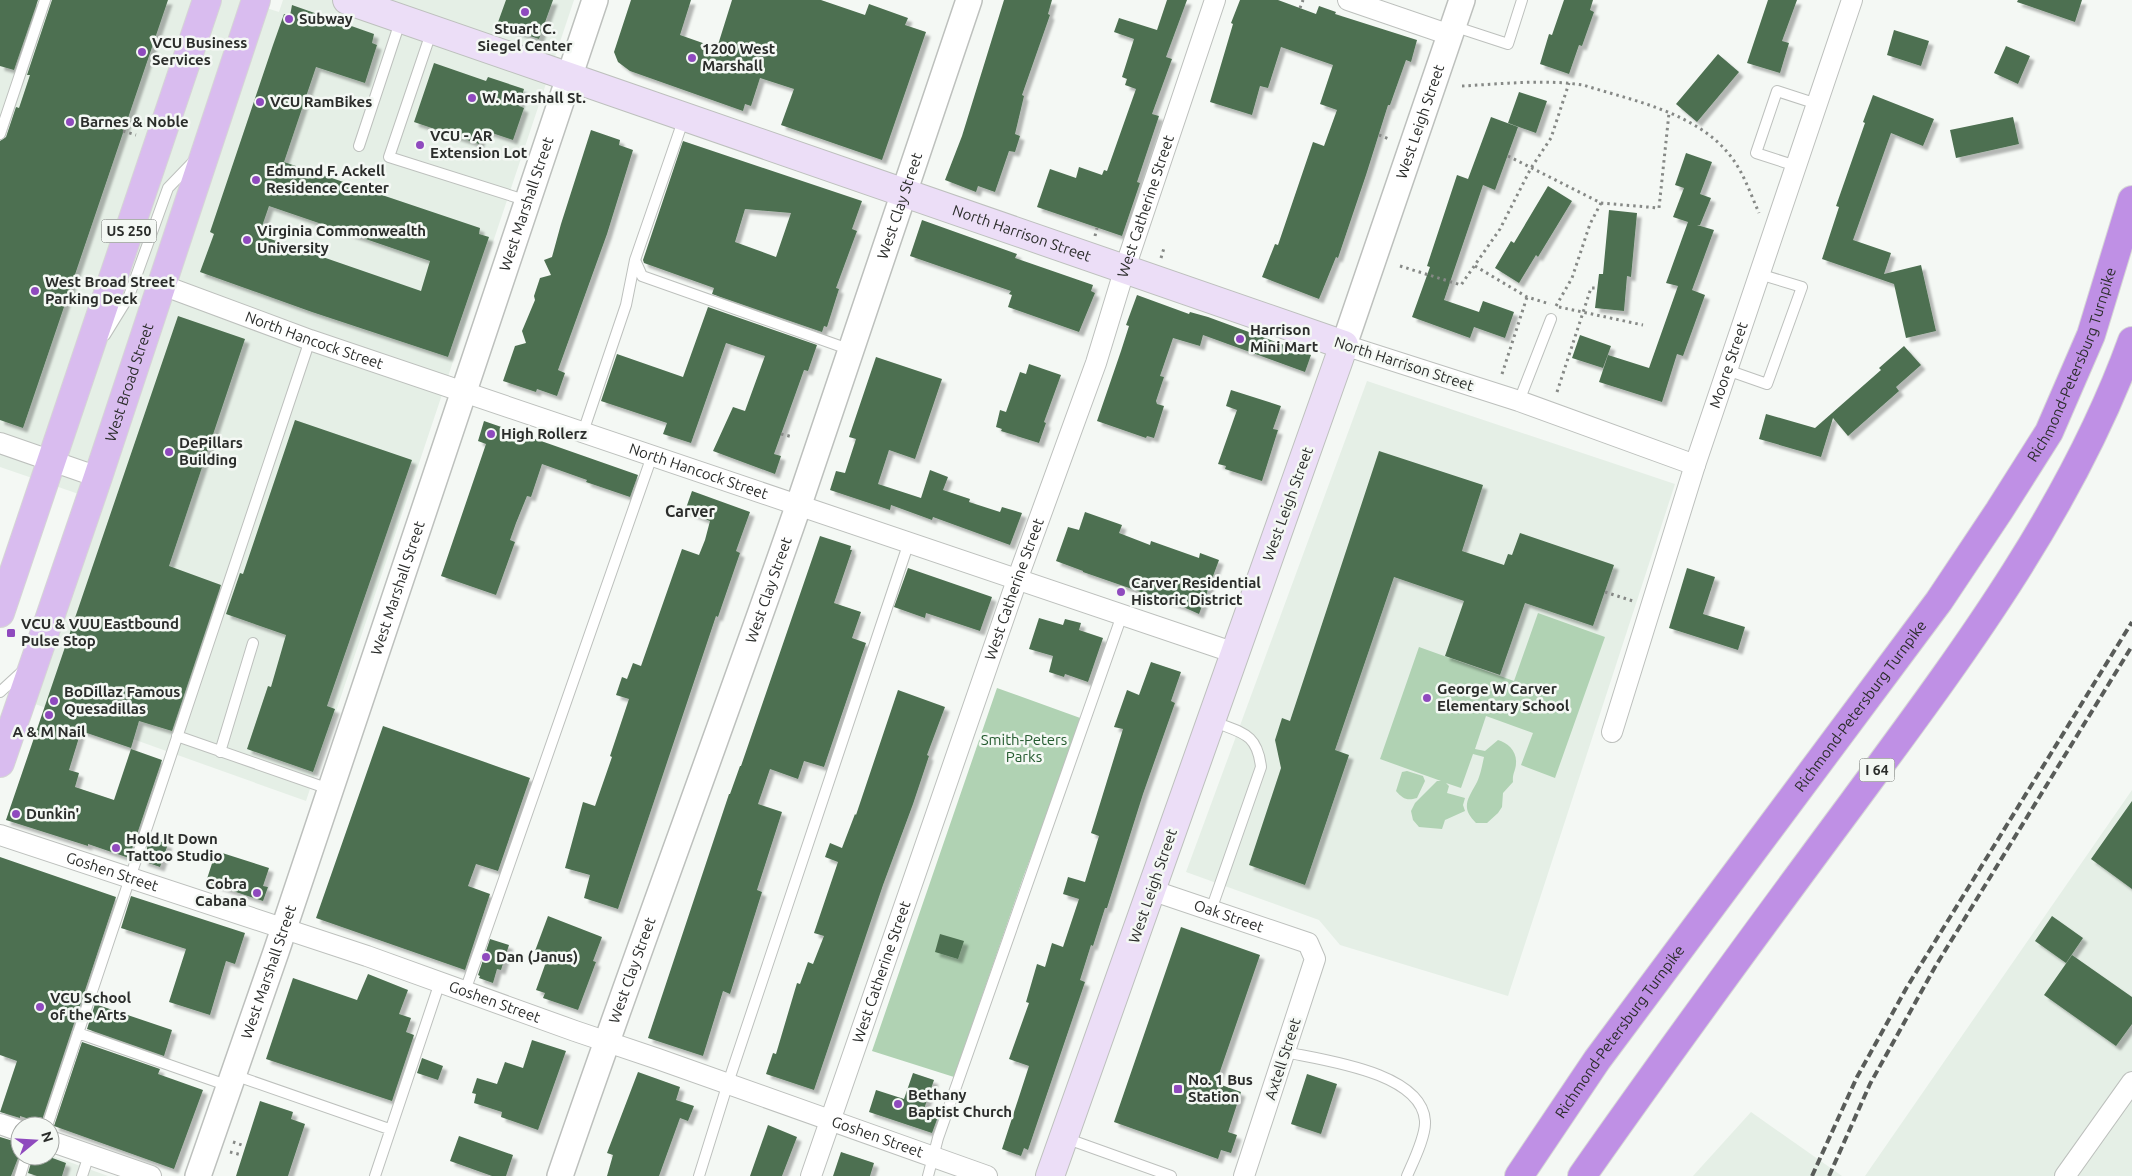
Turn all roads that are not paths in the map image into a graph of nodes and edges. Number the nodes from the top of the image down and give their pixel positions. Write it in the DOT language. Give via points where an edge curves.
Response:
graph roads {
  1 [pos="45,0"];
  2 [pos="207,0"];
  3 [pos="256,0"];
  4 [pos="347,0"];
  5 [pos="595,0"];
  6 [pos="969,0"];
  7 [pos="1215,0"];
  8 [pos="1348,0"];
  9 [pos="1462,0"];
  10 [pos="1522,0"];
  11 [pos="1852,0"];
  12 [pos="401,18"];
  13 [pos="432,29"];
  14 [pos="1452,31"];
  15 [pos="569,78"];
  16 [pos="1817,104"];
  17 [pos="684,117"];
  18 [pos="0,134"];
  19 [pos="359,146"];
  20 [pos="207,148"];
  21 [pos="1796,166"];
  22 [pos="906,193"];
  23 [pos="2132,200"];
  24 [pos="528,201"];
  25 [pos="635,260"];
  26 [pos="1125,268"];
  27 [pos="1760,274"];
  28 [pos="162,285"];
  29 [pos="1551,319"];
  30 [pos="310,340"];
  31 [pos="2132,340"];
  32 [pos="1344,345"];
  33 [pos="852,350"];
  34 [pos="1727,370"];
  35 [pos="80,379"];
  36 [pos="464,392"];
  37 [pos="1520,401"];
  38 [pos="583,432"];
  39 [pos="0,443"];
  40 [pos="652,456"];
  41 [pos="52,461"];
  42 [pos="1695,465"];
  43 [pos="98,477"];
  44 [pos="798,505"];
  45 [pos="909,542"];
  46 [pos="1017,580"];
  47 [pos="0,613"];
  48 [pos="1122,615"];
  49 [pos="253,643"];
  50 [pos="1235,653"];
  51 [pos="36,660"];
  52 [pos="0,692"];
  53 [pos="1211,720"];
  54 [pos="1612,732"];
  55 [pos="177,736"];
  56 [pos="220,752"];
  57 [pos="0,763"];
  58 [pos="330,789"];
  59 [pos="0,835"];
  60 [pos="130,878"];
  61 [pos="1152,890"];
  62 [pos="1211,910"];
  63 [pos="284,927"];
  64 [pos="1308,943"];
  65 [pos="440,982"];
  66 [pos="464,991"];
  67 [pos="78,1033"];
  68 [pos="607,1042"];
  69 [pos="1285,1052"];
  70 [pos="231,1080"];
  71 [pos="2132,1082"];
  72 [pos="728,1083"];
  73 [pos="50,1116"];
  74 [pos="830,1120"];
  75 [pos="390,1130"];
  76 [pos="1064,1138"];
  77 [pos="60,1144"];
  78 [pos="90,1155"];
  79 [pos="931,1167"];
  80 [pos="82,1176"];
  81 [pos="151,1176"];
  82 [pos="198,1176"];
  83 [pos="375,1176"];
  84 [pos="560,1176"];
  85 [pos="699,1176"];
  86 [pos="810,1176"];
  87 [pos="987,1176"];
  88 [pos="1050,1176"];
  89 [pos="1171,1176"];
  90 [pos="1244,1176"];
  91 [pos="1407,1176"];
  92 [pos="1519,1176"];
  93 [pos="1582,1176"];
  94 [pos="2066,1176"];
  1 -- 18 [label="lane"];
  2 -- 35 [label="main road, US 250"];
  3 -- 20 [label="main road, West Broad Street / US 250"];
  4 -- 12 [label="main road, North Harrison Street"];
  5 -- 15 [label="street, West Marshall Street"];
  6 -- 22 [label="street, West Clay Street"];
  7 -- 26 [label="street, West Catherine Street"];
  8 -- 14 [label="street"];
  9 -- 14 [label="street, West Leigh Street"];
  10 -- 14 [label="lane" via="1508,44"];
  11 -- 16 [label="street, Moore Street"];
  12 -- 13 [label="main road, North Harrison Street"];
  12 -- 19 [label="lane"];
  13 -- 15 [label="main road, North Harrison Street"];
  13 -- 24 [label="lane" via="389,158"];
  14 -- 32 [label="street, West Leigh Street"];
  15 -- 17 [label="main road, North Harrison Street"];
  15 -- 24 [label="street, West Marshall Street"];
  16 -- 21 [label="street, Moore Street"];
  16 -- 21 [label="lane" via="1777,91 1756,153"];
  17 -- 22 [label="main road, North Harrison Street"];
  17 -- 25 [label="lane"];
  20 -- 28 [label="main road, West Broad Street / US 250"];
  20 -- 35 [label="lane" via="168,188 129,296"];
  21 -- 27 [label="street, Moore Street"];
  22 -- 26 [label="main road, North Harrison Street"];
  22 -- 33 [label="street, West Clay Street"];
  23 -- 92 [label="highway, Richmond-Petersburg Turnpike" via="2091,335 2049,432 2009,496 1939,602 1597,1060"];
  24 -- 36 [label="street, West Marshall Street"];
  25 -- 33 [label="lane" via="642,276"];
  25 -- 38 [label="lane" via="626,305"];
  26 -- 32 [label="main road, North Harrison Street"];
  26 -- 46 [label="street, West Catherine Street" via="1096,363"];
  27 -- 34 [label="street, Moore Street"];
  27 -- 34 [label="lane" via="1802,287 1767,384"];
  28 -- 30 [label="street, North Hancock Street"];
  28 -- 43 [label="main road, West Broad Street / US 250"];
  29 -- 37 [label="lane"];
  30 -- 36 [label="street, North Hancock Street"];
  30 -- 55 [label="lane"];
  31 -- 93 [label="highway, I 64" via="2073,473 1954,666 1671,1049"];
  32 -- 37 [label="street, North Harrison Street"];
  32 -- 50 [label="main road, West Leigh Street"];
  33 -- 44 [label="street, West Clay Street"];
  34 -- 42 [label="street, Moore Street"];
  35 -- 41 [label="main road, US 250"];
  36 -- 38 [label="street, North Hancock Street"];
  36 -- 58 [label="street, West Marshall Street"];
  37 -- 42 [label="street, North Harrison Street"];
  38 -- 40 [label="street, North Hancock Street"];
  39 -- 41 [label="street"];
  40 -- 44 [label="street, North Hancock Street"];
  40 -- 66 [label="lane"];
  41 -- 43 [label="street"];
  41 -- 47 [label="main road, US 250"];
  42 -- 54 [label="street, Moore Street"];
  43 -- 51 [label="main road, West Broad Street / US 250"];
  44 -- 45 [label="street, North Hancock Street"];
  44 -- 68 [label="street, West Clay Street"];
  45 -- 46 [label="street, North Hancock Street"];
  45 -- 72 [label="lane"];
  46 -- 48 [label="street, North Hancock Street"];
  46 -- 74 [label="street, West Catherine Street"];
  48 -- 50 [label="street, North Hancock Street"];
  48 -- 79 [label="lane"];
  49 -- 56 [label="lane"];
  50 -- 53 [label="main road, West Leigh Street"];
  51 -- 52 [label="lane"];
  51 -- 57 [label="main road, West Broad Street / US 250"];
  53 -- 61 [label="main road, West Leigh Street"];
  53 -- 62 [label="lane" via="1249,736 1259,754 1260,767"];
  55 -- 56 [label="lane"];
  55 -- 60 [label="lane"];
  56 -- 58 [label="lane"];
  58 -- 63 [label="street, West Marshall Street"];
  59 -- 60 [label="street, Goshen Street"];
  60 -- 63 [label="street, Goshen Street"];
  60 -- 67 [label="lane"];
  61 -- 62 [label="street, Oak Street"];
  61 -- 76 [label="main road, West Leigh Street"];
  62 -- 64 [label="street, Oak Street"];
  63 -- 65 [label="street, Goshen Street"];
  63 -- 70 [label="street, West Marshall Street"];
  64 -- 69 [label="street, Axtell Street" via="1315,959"];
  65 -- 66 [label="street, Goshen Street"];
  65 -- 75 [label="lane"];
  66 -- 68 [label="street, Goshen Street"];
  67 -- 70 [label="lane"];
  67 -- 73 [label="lane"];
  68 -- 72 [label="street, Goshen Street"];
  68 -- 84 [label="street, West Clay Street"];
  69 -- 90 [label="street, Axtell Street"];
  69 -- 91 [label="lane" via="1362,1070 1404,1088 1414,1098 1422,1108 1425,1121"];
  70 -- 75 [label="lane"];
  70 -- 82 [label="street, West Marshall Street"];
  71 -- 94 [label="street"];
  72 -- 74 [label="street, Goshen Street"];
  72 -- 85 [label="lane"];
  74 -- 79 [label="street, Goshen Street"];
  74 -- 86 [label="street, West Catherine Street"];
  75 -- 83 [label="lane"];
  76 -- 88 [label="main road, West Leigh Street"];
  76 -- 89 [label="lane"];
  77 -- 78 [label="street"];
  78 -- 80 [label="lane"];
  78 -- 81 [label="street"];
  79 -- 87 [label="street, Goshen Street"];
}
